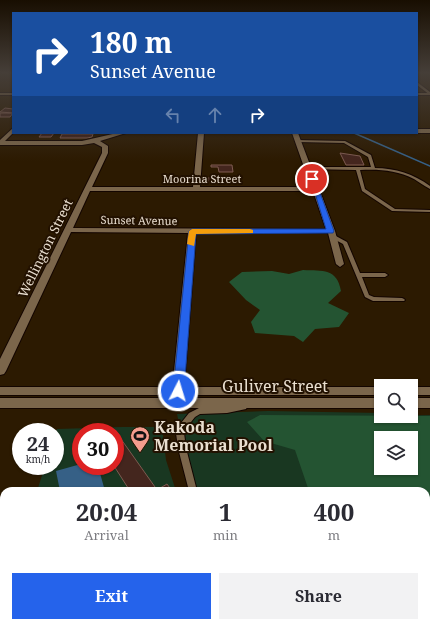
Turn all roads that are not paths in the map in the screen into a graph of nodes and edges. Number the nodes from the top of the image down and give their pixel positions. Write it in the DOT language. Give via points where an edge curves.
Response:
graph roads {
  1 [pos="12,131"];
  2 [pos="418,131"];
  3 [pos="430,131"];
  4 [pos="119,134"];
  5 [pos="201,134"];
  6 [pos="295,134"];
  7 [pos="96,141"];
  8 [pos="298,141"];
  9 [pos="0,143"];
  10 [pos="373,167"];
  11 [pos="308,168"];
  12 [pos="358,169"];
  13 [pos="196,188"];
  14 [pos="430,188"];
  15 [pos="88,189"];
  16 [pos="316,189"];
  17 [pos="430,211"];
  18 [pos="67,230"];
  19 [pos="192,231"];
  20 [pos="331,234"];
  21 [pos="340,264"];
  22 [pos="359,275"];
  23 [pos="385,275"];
  24 [pos="402,300"];
  25 [pos="0,371"];
  26 [pos="0,390"];
  27 [pos="178,391"];
  28 [pos="374,391"];
  29 [pos="418,391"];
  30 [pos="430,391"];
  31 [pos="0,403"];
  32 [pos="260,403"];
  33 [pos="374,403"];
  34 [pos="418,403"];
  35 [pos="430,403"];
  36 [pos="192,487"];
  1 -- 9 [label="street"];
  2 -- 3 [label="street"];
  4 -- 7 [label="street"];
  5 -- 13 [label="street"];
  6 -- 8 [label="street"];
  7 -- 9 [label="street"];
  7 -- 15 [label="street, Wellington Street" via="106,149"];
  8 -- 10 [label="lane" via="345,142 370,156"];
  8 -- 11 [label="street"];
  10 -- 12 [label="lane"];
  10 -- 14 [label="lane" via="401,171"];
  11 -- 12 [label="lane"];
  11 -- 16 [label="street"];
  12 -- 17 [label="lane" via="363,190 387,207 394,210"];
  13 -- 15 [label="street, Moorina Street"];
  13 -- 16 [label="street, Moorina Street"];
  15 -- 18 [label="street, Wellington Street"];
  16 -- 20 [label="street"];
  18 -- 19 [label="street, Sunset Avenue"];
  18 -- 25 [label="street, Wellington Street"];
  19 -- 20 [label="street, Sunset Avenue"];
  19 -- 27 [label="street"];
  20 -- 21 [label="street"];
  20 -- 22 [label="lane" via="345,243"];
  22 -- 23 [label="lane"];
  22 -- 24 [label="lane" via="367,296 373,299"];
  26 -- 27 [label="street, Guliver Street"];
  27 -- 28 [label="street, Guliver Street"];
  29 -- 30 [label="street"];
  31 -- 32 [label="street, Guliver Street"];
  32 -- 33 [label="street, Guliver Street"];
  32 -- 36 [label="lane" via="227,410 199,411 192,415 180,433"];
  34 -- 35 [label="street"];
}
